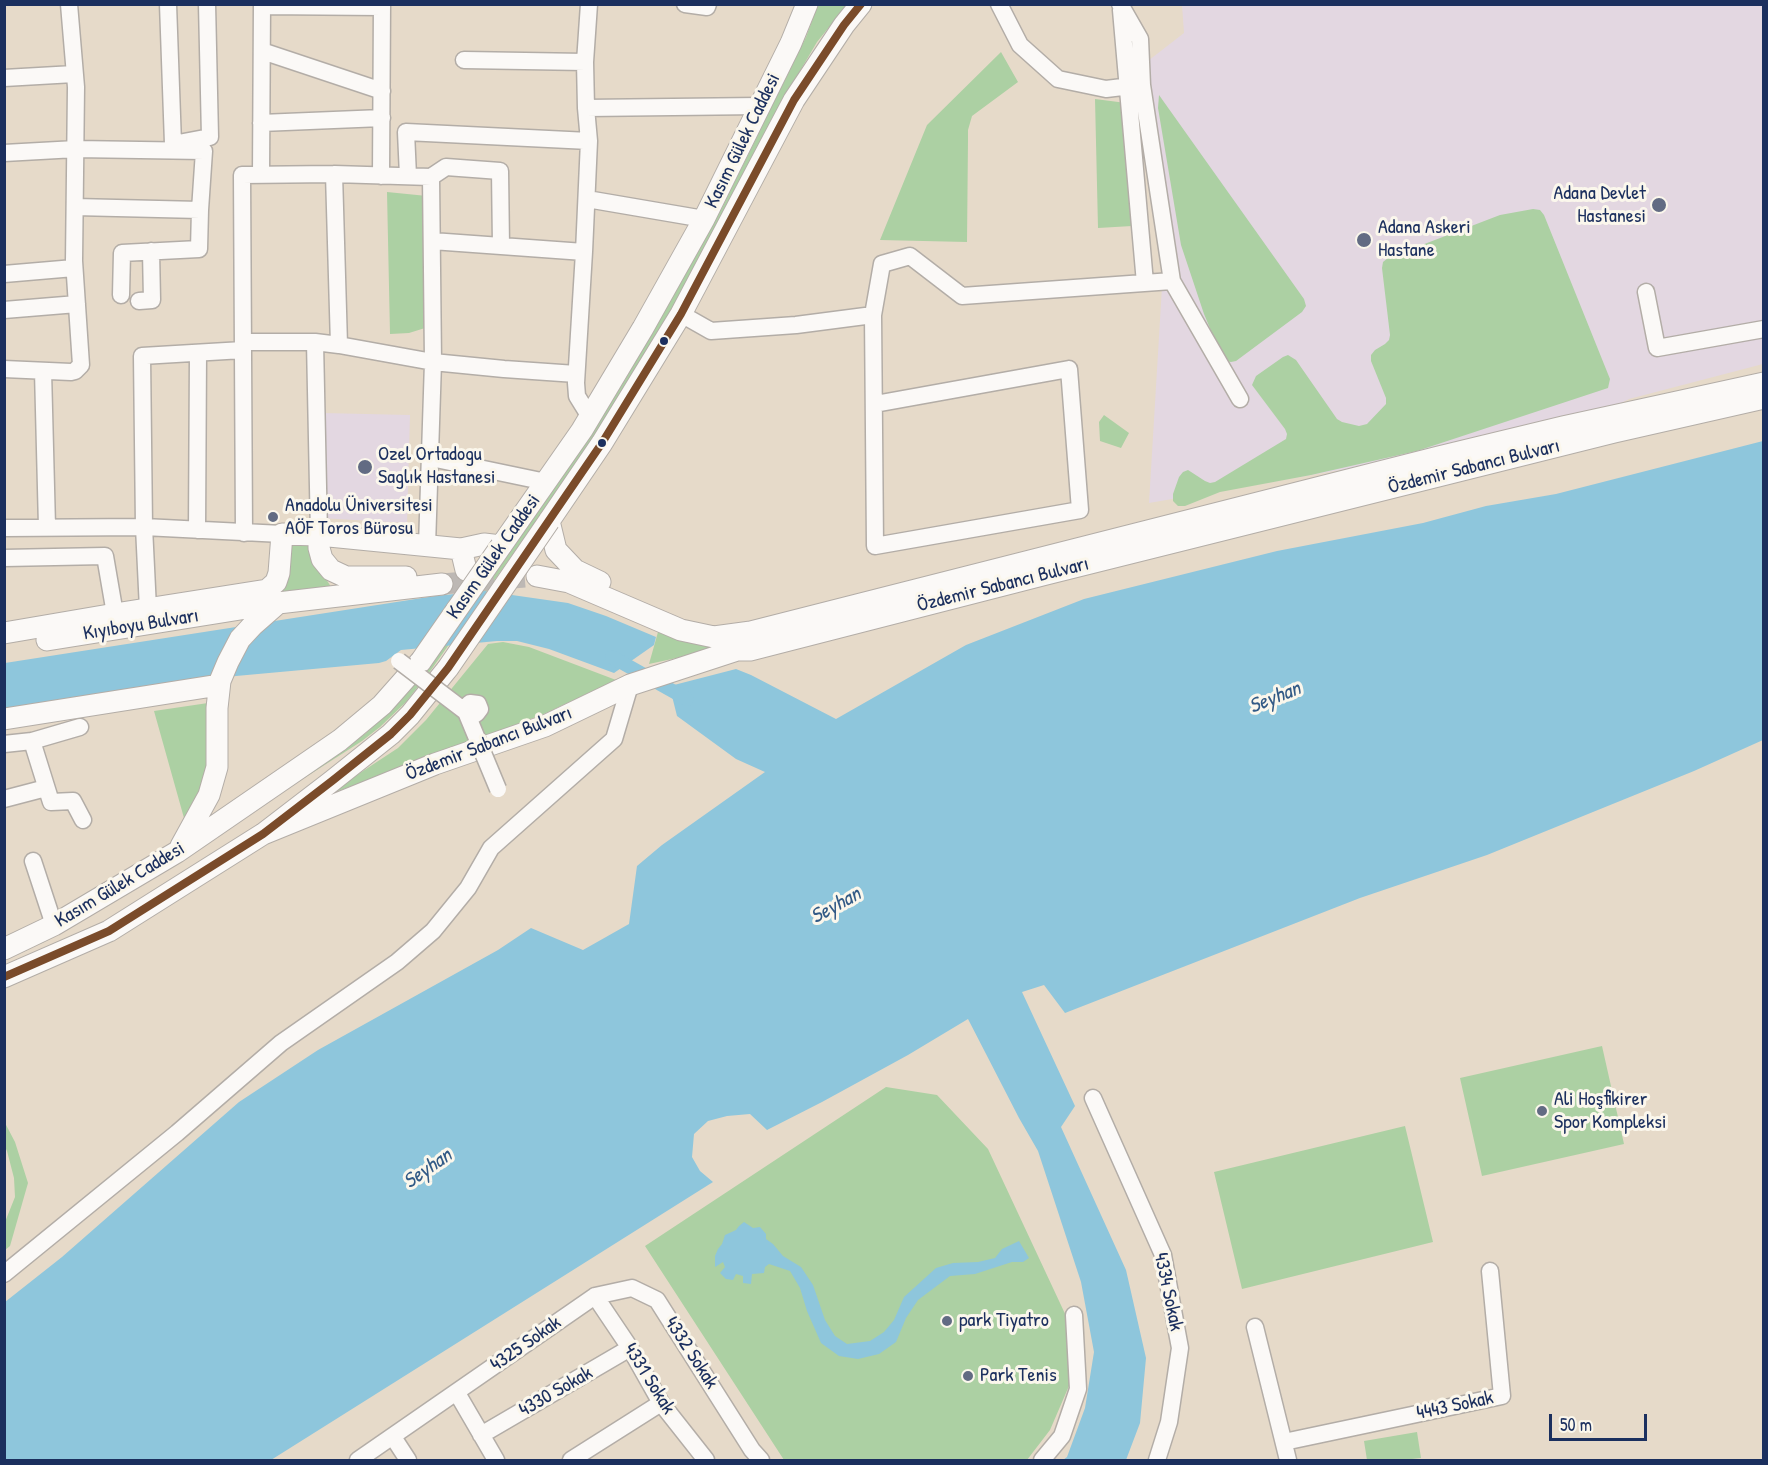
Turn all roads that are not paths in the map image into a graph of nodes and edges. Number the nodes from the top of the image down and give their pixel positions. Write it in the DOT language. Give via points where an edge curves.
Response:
graph roads {
  1 [pos="69,4"];
  2 [pos="168,4"];
  3 [pos="207,4"];
  4 [pos="589,4"];
  5 [pos="685,4"];
  6 [pos="708,4"];
  7 [pos="792,4"];
  8 [pos="807,4"];
  9 [pos="861,4"];
  10 [pos="999,4"];
  11 [pos="262,5"];
  12 [pos="1121,5"];
  13 [pos="382,6"];
  14 [pos="791,43"];
  15 [pos="262,51"];
  16 [pos="464,60"];
  17 [pos="585,62"];
  18 [pos="74,74"];
  19 [pos="4,78"];
  20 [pos="1135,86"];
  21 [pos="382,91"];
  22 [pos="760,106"];
  23 [pos="585,108"];
  24 [pos="382,118"];
  25 [pos="261,123"];
  26 [pos="589,141"];
  27 [pos="4,143"];
  28 [pos="76,149"];
  29 [pos="5,153"];
  30 [pos="334,174"];
  31 [pos="261,175"];
  32 [pos="381,176"];
  33 [pos="408,176"];
  34 [pos="431,177"];
  35 [pos="587,200"];
  36 [pos="75,207"];
  37 [pos="200,210"];
  38 [pos="704,219"];
  39 [pos="432,241"];
  40 [pos="501,246"];
  41 [pos="151,251"];
  42 [pos="585,252"];
  43 [pos="74,267"];
  44 [pos="4,274"];
  45 [pos="1172,281"];
  46 [pos="1145,283"];
  47 [pos="1646,292"];
  48 [pos="121,295"];
  49 [pos="139,301"];
  50 [pos="76,304"];
  51 [pos="4,310"];
  52 [pos="681,314"];
  53 [pos="873,315"];
  54 [pos="1764,329"];
  55 [pos="315,342"];
  56 [pos="339,345"];
  57 [pos="244,346"];
  58 [pos="198,354"];
  59 [pos="433,362"];
  60 [pos="4,369"];
  61 [pos="43,371"];
  62 [pos="576,374"];
  63 [pos="1764,383"];
  64 [pos="1764,398"];
  65 [pos="1240,399"];
  66 [pos="875,404"];
  67 [pos="590,417"];
  68 [pos="431,458"];
  69 [pos="546,482"];
  70 [pos="549,521"];
  71 [pos="47,527"];
  72 [pos="144,527"];
  73 [pos="4,528"];
  74 [pos="197,530"];
  75 [pos="244,533"];
  76 [pos="282,534"];
  77 [pos="319,535"];
  78 [pos="427,546"];
  79 [pos="501,546"];
  80 [pos="461,549"];
  81 [pos="4,558"];
  82 [pos="537,576"];
  83 [pos="469,578"];
  84 [pos="278,603"];
  85 [pos="148,609"];
  86 [pos="115,614"];
  87 [pos="4,633"];
  88 [pos="741,641"];
  89 [pos="4,646"];
  90 [pos="399,661"];
  91 [pos="219,683"];
  92 [pos="630,685"];
  93 [pos="4,719"];
  94 [pos="80,727"];
  95 [pos="32,741"];
  96 [pos="4,744"];
  97 [pos="46,788"];
  98 [pos="498,789"];
  99 [pos="4,799"];
  100 [pos="83,820"];
  101 [pos="263,834"];
  102 [pos="177,852"];
  103 [pos="33,861"];
  104 [pos="54,925"];
  105 [pos="4,949"];
  106 [pos="4,976"];
  107 [pos="1093,1098"];
  108 [pos="1490,1271"];
  109 [pos="4,1274"];
  110 [pos="595,1296"];
  111 [pos="1074,1315"];
  112 [pos="1255,1327"];
  113 [pos="630,1348"];
  114 [pos="457,1393"];
  115 [pos="661,1403"];
  116 [pos="481,1435"];
  117 [pos="393,1437"];
  118 [pos="1284,1442"];
  119 [pos="705,1460"];
  120 [pos="358,1461"];
  121 [pos="408,1461"];
  122 [pos="496,1461"];
  123 [pos="571,1461"];
  124 [pos="761,1461"];
  125 [pos="1042,1461"];
  126 [pos="1157,1461"];
  127 [pos="1288,1461"];
  1 -- 18 [label="street"];
  2 -- 3 [label="street" via="173,144 210,137"];
  4 -- 17 [label="street"];
  5 -- 6 [label="street"];
  7 -- 14 [label="main road"];
  8 -- 14 [label="main road, Kasım Gülek Caddesi"];
  9 -- 52 [label="main road, Kasım Gülek Caddesi" via="794,100"];
  10 -- 20 [label="street" via="1020,45 1058,79 1106,88"];
  11 -- 13 [label="street"];
  11 -- 15 [label="street"];
  12 -- 20 [label="street" via="1140,39"];
  13 -- 21 [label="street"];
  14 -- 22 [label="main road, Kasım Gülek Caddesi"];
  15 -- 21 [label="street"];
  15 -- 25 [label="street"];
  16 -- 17 [label="street"];
  17 -- 23 [label="street"];
  18 -- 19 [label="street"];
  18 -- 28 [label="street"];
  20 -- 45 [label="street"];
  20 -- 46 [label="street"];
  21 -- 24 [label="street"];
  22 -- 23 [label="street"];
  22 -- 38 [label="main road, Kasım Gülek Caddesi"];
  23 -- 26 [label="street"];
  24 -- 25 [label="street"];
  24 -- 32 [label="street"];
  25 -- 31 [label="street"];
  26 -- 33 [label="street" via="406,132"];
  26 -- 35 [label="street"];
  27 -- 29 [label="street"];
  28 -- 29 [label="street"];
  28 -- 36 [label="street"];
  28 -- 37 [label="street" via="204,151"];
  30 -- 31 [label="street"];
  30 -- 32 [label="street"];
  30 -- 56 [label="street"];
  31 -- 57 [label="street" via="242,175"];
  32 -- 33 [label="street"];
  33 -- 34 [label="street"];
  34 -- 39 [label="street"];
  34 -- 40 [label="street" via="446,167 500,171"];
  35 -- 38 [label="street"];
  35 -- 42 [label="street"];
  36 -- 37 [label="street"];
  36 -- 43 [label="street"];
  37 -- 41 [label="street" via="199,249"];
  38 -- 67 [label="main road, Kasım Gülek Caddesi"];
  39 -- 40 [label="street"];
  39 -- 59 [label="street"];
  40 -- 42 [label="street"];
  41 -- 48 [label="street" via="122,253"];
  41 -- 49 [label="street" via="152,300"];
  42 -- 62 [label="street"];
  43 -- 44 [label="street"];
  43 -- 50 [label="street"];
  45 -- 46 [label="street"];
  45 -- 65 [label="street"];
  46 -- 53 [label="street" via="962,296 910,256 882,264"];
  47 -- 54 [label="street" via="1657,348"];
  50 -- 51 [label="street"];
  50 -- 61 [label="street" via="81,365 71,372"];
  52 -- 53 [label="street" via="711,331"];
  52 -- 70 [label="main road, Kasım Gülek Caddesi"];
  53 -- 66 [label="street"];
  55 -- 56 [label="street"];
  55 -- 57 [label="street"];
  55 -- 77 [label="street"];
  56 -- 59 [label="street"];
  57 -- 58 [label="street"];
  57 -- 75 [label="street"];
  58 -- 72 [label="street" via="142,356"];
  58 -- 74 [label="street"];
  59 -- 62 [label="street"];
  59 -- 68 [label="street"];
  60 -- 61 [label="street"];
  61 -- 71 [label="street"];
  62 -- 67 [label="street" via="577,396"];
  63 -- 88 [label="main road, Özdemir Sabancı Bulvarı" via="1439,457"];
  64 -- 88 [label="main road, Özdemir Sabancı Bulvarı" via="1592,437 750,650"];
  66 -- 66 [label="street" via="875,546 1080,510 1069,369"];
  67 -- 69 [label="main road, Kasım Gülek Caddesi"];
  68 -- 69 [label="street"];
  68 -- 78 [label="street"];
  69 -- 79 [label="main road, Kasım Gülek Caddesi"];
  70 -- 88 [label="main road" via="556,550 575,570 690,624"];
  70 -- 101 [label="main road, Kasım Gülek Caddesi, bridge" via="448,668 410,715"];
  71 -- 72 [label="street"];
  71 -- 73 [label="street"];
  72 -- 74 [label="street"];
  72 -- 85 [label="street"];
  74 -- 75 [label="street"];
  75 -- 76 [label="street"];
  76 -- 77 [label="main road"];
  76 -- 85 [label="main road" via="279,573 267,590"];
  77 -- 78 [label="main road"];
  77 -- 84 [label="main road" via="322,559 331,570 346,577 409,577 442,585"];
  78 -- 80 [label="main road"];
  79 -- 80 [label="main road" via="484,544"];
  79 -- 83 [label="main road, Kasım Gülek Caddesi, bridge"];
  80 -- 83 [label="main road"];
  81 -- 86 [label="street" via="105,556"];
  82 -- 88 [label="main road, Özdemir Sabancı Bulvarı" via="569,582 681,630"];
  83 -- 102 [label="main road, Kasım Gülek Caddesi, bridge" via="421,661 389,699 333,746"];
  84 -- 89 [label="main road, Kıyıboyu Bulvarı"];
  84 -- 91 [label="main road" via="234,649"];
  85 -- 86 [label="main road"];
  86 -- 87 [label="main road"];
  88 -- 92 [label="main road, Özdemir Sabancı Bulvarı"];
  90 -- 98 [label="street, bridge" via="465,712"];
  91 -- 93 [label="main road"];
  91 -- 102 [label="main road" via="218,767 201,812"];
  92 -- 101 [label="main road, Özdemir Sabancı Bulvarı" via="545,726 435,764"];
  92 -- 109 [label="street" via="614,739 490,848 468,888 433,931 397,962 281,1043"];
  94 -- 95 [label="street"];
  95 -- 96 [label="street"];
  95 -- 97 [label="street"];
  97 -- 99 [label="street"];
  97 -- 100 [label="street" via="51,802 73,801"];
  101 -- 106 [label="main road, Kasım Gülek Caddesi" via="109,931"];
  102 -- 104 [label="main road, Kasım Gülek Caddesi"];
  103 -- 104 [label="street"];
  104 -- 105 [label="main road, Kasım Gülek Caddesi"];
  107 -- 126 [label="street, 4334 Sokak" via="1163,1255 1180,1348 1169,1422"];
  108 -- 118 [label="street, 4443 Sokak" via="1502,1396"];
  110 -- 113 [label="street, 4331 Sokak"];
  110 -- 114 [label="street, 4325 Sokak"];
  110 -- 124 [label="street, 4332 Sokak" via="632,1288 657,1300"];
  111 -- 125 [label="street" via="1078,1389 1062,1436"];
  112 -- 118 [label="street"];
  113 -- 115 [label="street, 4331 Sokak"];
  113 -- 116 [label="street, 4330 Sokak"];
  114 -- 116 [label="street"];
  114 -- 117 [label="street, 4325 Sokak"];
  115 -- 119 [label="street, 4331 Sokak"];
  115 -- 123 [label="street"];
  116 -- 122 [label="street"];
  117 -- 120 [label="street, 4325 Sokak"];
  117 -- 121 [label="street"];
  118 -- 127 [label="street"];
}
